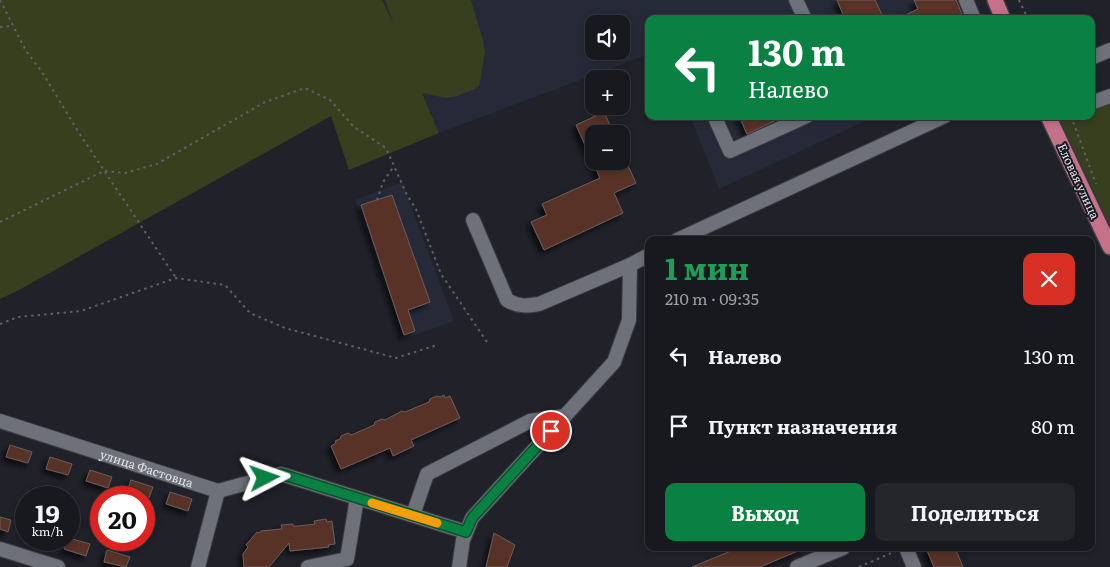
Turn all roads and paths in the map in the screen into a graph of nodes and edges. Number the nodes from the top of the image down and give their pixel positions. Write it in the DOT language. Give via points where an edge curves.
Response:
graph roads {
  1 [pos="0,0"];
  2 [pos="796,0"];
  3 [pos="966,0"];
  4 [pos="995,0"];
  5 [pos="1019,0"];
  6 [pos="802,15"];
  7 [pos="972,15"];
  8 [pos="1001,15"];
  9 [pos="1026,15"];
  10 [pos="13,26"];
  11 [pos="0,27"];
  12 [pos="1110,50"];
  13 [pos="1095,56"];
  14 [pos="1110,96"];
  15 [pos="1095,102"];
  16 [pos="716,120"];
  17 [pos="798,120"];
  18 [pos="936,120"];
  19 [pos="1054,120"];
  20 [pos="1072,120"];
  21 [pos="394,166"];
  22 [pos="104,171"];
  23 [pos="1096,184"];
  24 [pos="376,200"];
  25 [pos="473,220"];
  26 [pos="0,222"];
  27 [pos="686,236"];
  28 [pos="1110,247"];
  29 [pos="645,257"];
  30 [pos="630,265"];
  31 [pos="176,278"];
  32 [pos="0,324"];
  33 [pos="437,345"];
  34 [pos="489,345"];
  35 [pos="565,416"];
  36 [pos="0,421"];
  37 [pos="218,491"];
  38 [pos="357,498"];
  39 [pos="413,516"];
  40 [pos="466,532"];
  41 [pos="0,549"];
  42 [pos="836,551"];
  43 [pos="896,551"];
  44 [pos="902,551"];
  45 [pos="58,567"];
  46 [pos="198,567"];
  47 [pos="308,567"];
  48 [pos="460,567"];
  49 [pos="798,567"];
  50 [pos="859,567"];
  51 [pos="914,567"];
  1 -- 10 [label="path"];
  2 -- 6 [label="street"];
  3 -- 7 [label="street"];
  4 -- 8 [label="main road"];
  5 -- 9 [label="path"];
  10 -- 11 [label="path"];
  10 -- 22 [label="path"];
  12 -- 13 [label="street"];
  14 -- 15 [label="street"];
  16 -- 17 [label="street" via="730,152"];
  18 -- 27 [label="street"];
  19 -- 28 [label="main road, Еловая улица"];
  20 -- 23 [label="path"];
  21 -- 22 [label="path" via="386,148 354,127 330,100 306,88 265,102 156,164 125,173"];
  21 -- 24 [label="path"];
  21 -- 34 [label="path" via="416,209 441,274"];
  22 -- 26 [label="path"];
  22 -- 31 [label="path"];
  25 -- 30 [label="street" via="507,300 515,305 540,304"];
  29 -- 30 [label="street"];
  30 -- 35 [label="street" via="629,320 614,362"];
  31 -- 32 [label="path" via="81,311 18,317"];
  31 -- 33 [label="path" via="225,286 250,313 285,328 396,358"];
  35 -- 39 [label="street" via="530,421 427,474"];
  35 -- 40 [label="street" via="472,518"];
  36 -- 37 [label="street, улица Фастовца"];
  37 -- 38 [label="street" via="281,474"];
  37 -- 46 [label="street"];
  38 -- 39 [label="street"];
  38 -- 47 [label="street" via="347,559"];
  39 -- 40 [label="street"];
  40 -- 48 [label="street"];
  41 -- 45 [label="street"];
  42 -- 49 [label="street"];
  43 -- 50 [label="path"];
  44 -- 51 [label="street"];
}
